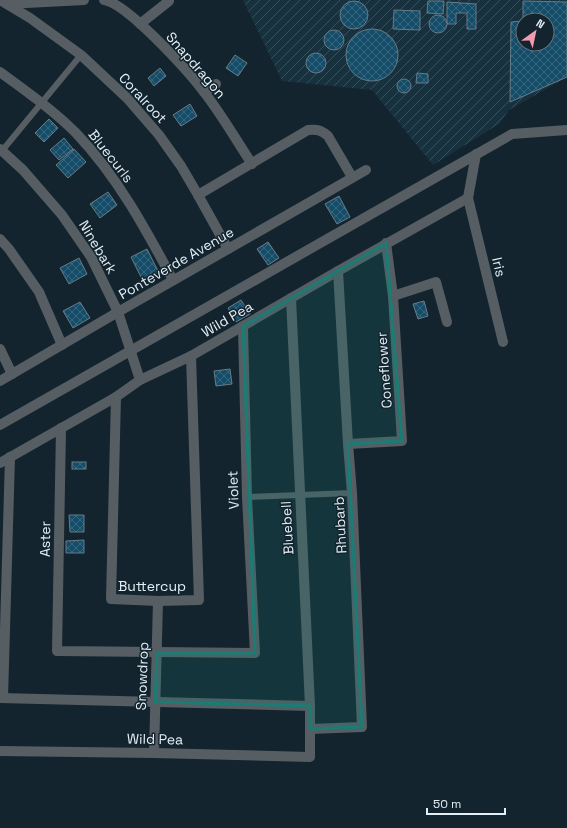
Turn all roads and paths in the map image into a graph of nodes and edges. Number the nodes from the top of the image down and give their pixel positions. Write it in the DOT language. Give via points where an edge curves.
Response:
graph roads {
  1 [pos="84,0"];
  2 [pos="104,0"];
  3 [pos="5,1"];
  4 [pos="169,1"];
  5 [pos="140,24"];
  6 [pos="81,55"];
  7 [pos="0,72"];
  8 [pos="216,84"];
  9 [pos="204,92"];
  10 [pos="42,103"];
  11 [pos="567,130"];
  12 [pos="1,151"];
  13 [pos="476,154"];
  14 [pos="252,164"];
  15 [pos="366,170"];
  16 [pos="352,177"];
  17 [pos="198,195"];
  18 [pos="468,198"];
  19 [pos="0,239"];
  20 [pos="386,243"];
  21 [pos="228,250"];
  22 [pos="338,270"];
  23 [pos="173,280"];
  24 [pos="393,296"];
  25 [pos="291,298"];
  26 [pos="118,312"];
  27 [pos="447,322"];
  28 [pos="243,326"];
  29 [pos="503,342"];
  30 [pos="62,345"];
  31 [pos="0,349"];
  32 [pos="131,350"];
  33 [pos="191,356"];
  34 [pos="12,374"];
  35 [pos="140,380"];
  36 [pos="0,381"];
  37 [pos="116,397"];
  38 [pos="0,425"];
  39 [pos="61,428"];
  40 [pos="348,444"];
  41 [pos="10,457"];
  42 [pos="0,463"];
  43 [pos="352,493"];
  44 [pos="300,495"];
  45 [pos="247,497"];
  46 [pos="158,601"];
  47 [pos="157,652"];
  48 [pos="2,698"];
  49 [pos="155,702"];
  50 [pos="310,706"];
  51 [pos="310,729"];
  52 [pos="0,751"];
  53 [pos="154,752"];
  54 [pos="310,757"];
  1 -- 3 [label="street"];
  2 -- 5 [label="street, Snapdragon" via="118,5"];
  3 -- 6 [label="street, Coralroot"];
  4 -- 5 [label="street"];
  5 -- 9 [label="street, Snapdragon"];
  6 -- 10 [label="lane"];
  6 -- 17 [label="street, Coralroot" via="127,98 159,135"];
  7 -- 10 [label="street, Bluecurls"];
  8 -- 9 [label="street"];
  9 -- 14 [label="street, Snapdragon"];
  10 -- 12 [label="lane"];
  10 -- 23 [label="street, Bluecurls" via="76,133 113,178 141,219"];
  11 -- 13 [label="street" via="512,134"];
  12 -- 26 [label="street, Ninebark" via="23,170 62,215 91,257"];
  13 -- 18 [label="street"];
  13 -- 32 [label="street"];
  14 -- 16 [label="street" via="308,130 317,129 328,136"];
  14 -- 17 [label="street"];
  15 -- 16 [label="street, Ponteverde Avenue"];
  16 -- 21 [label="street, Ponteverde Avenue"];
  17 -- 21 [label="street, Coralroot"];
  18 -- 20 [label="street, Wild Pea"];
  18 -- 29 [label="street, Iris"];
  19 -- 30 [label="street" via="39,292"];
  20 -- 22 [label="street, Wild Pea"];
  20 -- 24 [label="street, Coneflower"];
  21 -- 23 [label="street, Ponteverde Avenue"];
  22 -- 25 [label="street, Wild Pea"];
  22 -- 40 [label="street, Rhubarb"];
  23 -- 26 [label="street, Ponteverde Avenue"];
  24 -- 27 [label="street" via="436,282"];
  24 -- 40 [label="street, Coneflower" via="402,441"];
  25 -- 28 [label="street, Wild Pea"];
  25 -- 44 [label="street, Bluebell"];
  26 -- 30 [label="street, Ponteverde Avenue"];
  26 -- 32 [label="street, Ninebark"];
  28 -- 33 [label="street, Wild Pea"];
  28 -- 45 [label="street, Violet"];
  30 -- 34 [label="street, Ponteverde Avenue"];
  31 -- 34 [label="street"];
  32 -- 35 [label="street, Ninebark"];
  32 -- 38 [label="street"];
  33 -- 35 [label="street, Wild Pea"];
  33 -- 46 [label="street, Buttercup" via="200,600"];
  34 -- 36 [label="street, Ponteverde Avenue"];
  35 -- 37 [label="street, Wild Pea"];
  37 -- 39 [label="street, Wild Pea"];
  37 -- 46 [label="street, Buttercup" via="111,599"];
  39 -- 41 [label="street, Wild Pea"];
  39 -- 47 [label="street, Aster" via="57,651"];
  40 -- 43 [label="street, Rhubarb"];
  41 -- 42 [label="street, Wild Pea"];
  41 -- 48 [label="street"];
  43 -- 44 [label="lane"];
  43 -- 51 [label="street, Rhubarb" via="362,727"];
  44 -- 45 [label="lane"];
  44 -- 50 [label="street, Bluebell"];
  45 -- 47 [label="street, Violet" via="255,653"];
  46 -- 47 [label="street, Snowdrop"];
  47 -- 49 [label="street, Snowdrop"];
  48 -- 49 [label="street"];
  49 -- 50 [label="street"];
  49 -- 53 [label="street, Snowdrop"];
  50 -- 51 [label="street, Bluebell"];
  51 -- 54 [label="street, Bluebell"];
  52 -- 53 [label="street, Wild Pea"];
  53 -- 54 [label="street, Wild Pea"];
}
